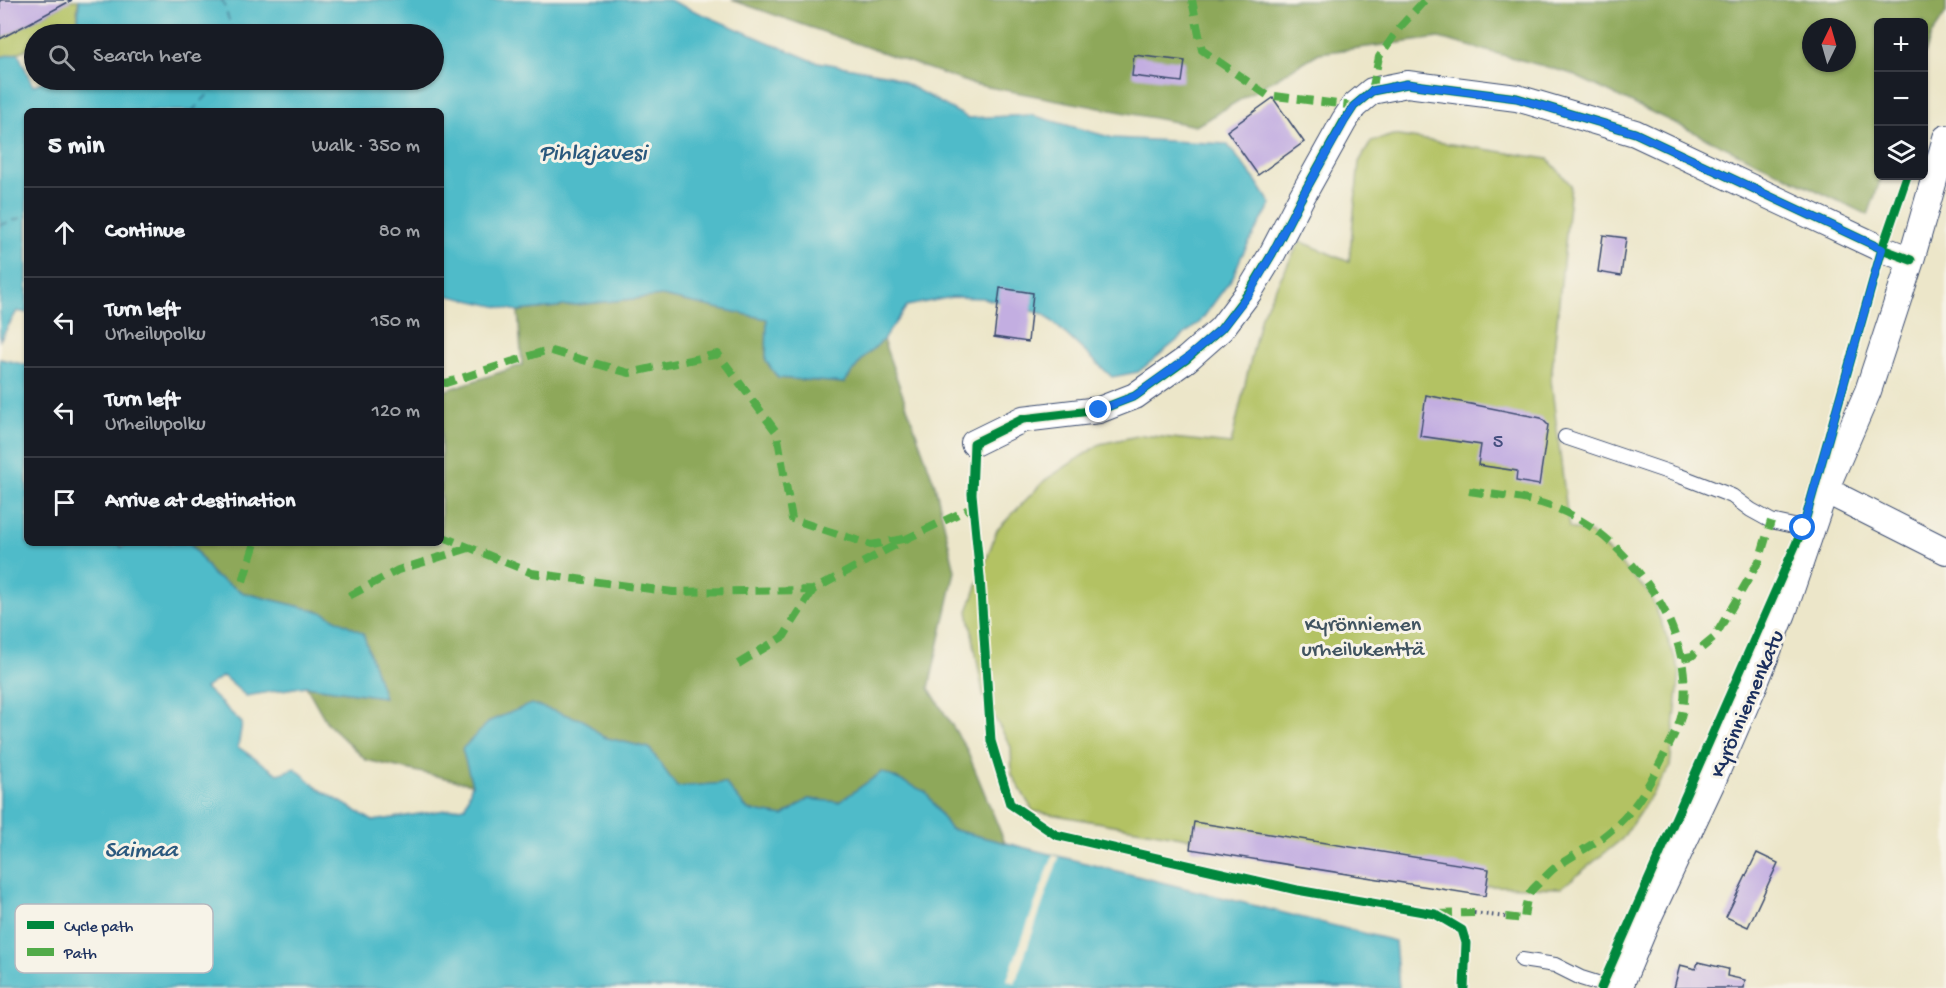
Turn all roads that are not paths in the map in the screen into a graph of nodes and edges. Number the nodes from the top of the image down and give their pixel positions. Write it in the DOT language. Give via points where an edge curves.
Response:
graph roads {
  1 [pos="1946,138"];
  2 [pos="1911,260"];
  3 [pos="1565,437"];
  4 [pos="975,442"];
  5 [pos="1825,490"];
  6 [pos="1812,530"];
  7 [pos="1946,551"];
  8 [pos="1522,960"];
  9 [pos="1613,988"];
  10 [pos="1619,988"];
  1 -- 2 [label="street, Kyrönniemenkatu"];
  2 -- 4 [label="street" via="1635,133 1516,98 1407,84 1372,91 1354,106 1250,292 1221,329 1186,359 1135,396 1099,410 1023,419"];
  2 -- 5 [label="street, Kyrönniemenkatu" via="1868,391"];
  3 -- 6 [label="lane" via="1732,496 1771,521"];
  5 -- 6 [label="street, Kyrönniemenkatu"];
  5 -- 7 [label="street"];
  6 -- 10 [label="street, Kyrönniemenkatu" via="1755,683"];
  8 -- 9 [label="lane" via="1555,965"];
}
